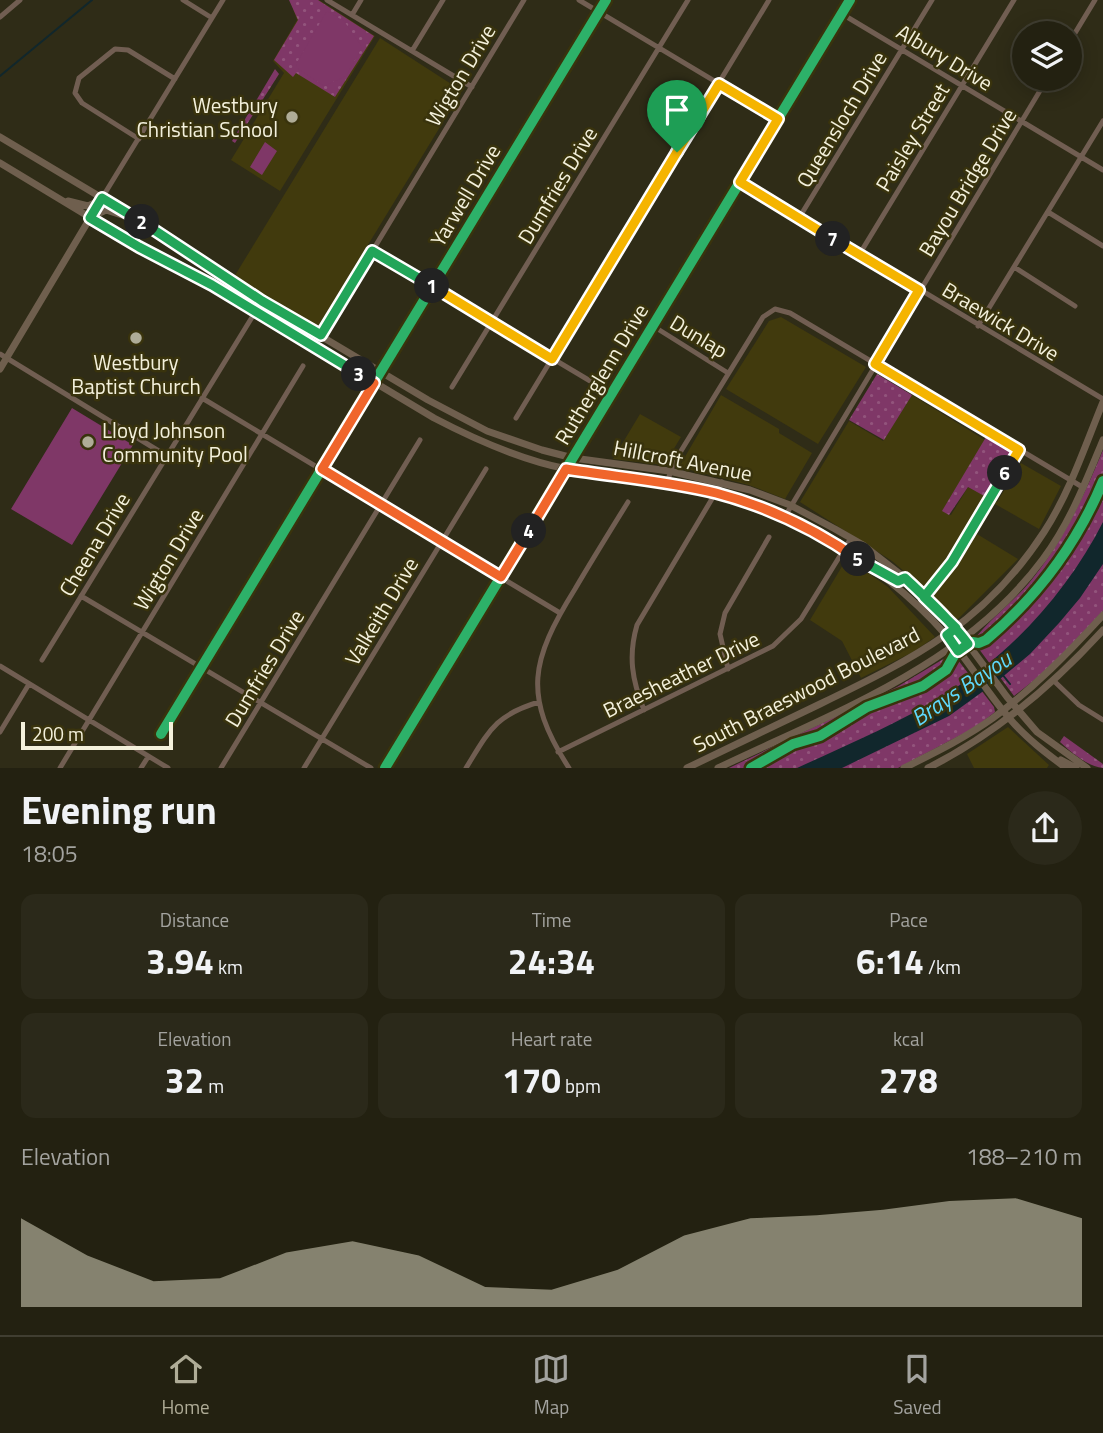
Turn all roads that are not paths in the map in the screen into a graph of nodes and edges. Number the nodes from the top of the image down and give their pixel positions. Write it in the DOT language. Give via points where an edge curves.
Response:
graph roads {
  1 [pos="20,0"];
  2 [pos="183,0"];
  3 [pos="223,0"];
  4 [pos="327,0"];
  5 [pos="361,0"];
  6 [pos="443,0"];
  7 [pos="524,0"];
  8 [pos="579,0"];
  9 [pos="606,0"];
  10 [pos="688,0"];
  11 [pos="769,0"];
  12 [pos="850,0"];
  13 [pos="932,0"];
  14 [pos="1014,0"];
  15 [pos="1095,0"];
  16 [pos="599,12"];
  17 [pos="842,14"];
  18 [pos="352,15"];
  19 [pos="0,16"];
  20 [pos="212,18"];
  21 [pos="1082,22"];
  22 [pos="659,48"];
  23 [pos="902,50"];
  24 [pos="412,51"];
  25 [pos="175,79"];
  26 [pos="719,84"];
  27 [pos="962,85"];
  28 [pos="472,87"];
  29 [pos="1040,91"];
  30 [pos="778,119"];
  31 [pos="1022,121"];
  32 [pos="1103,121"];
  33 [pos="0,137"];
  34 [pos="139,139"];
  35 [pos="1081,157"];
  36 [pos="0,163"];
  37 [pos="1103,170"];
  38 [pos="740,182"];
  39 [pos="48,192"];
  40 [pos="102,198"];
  41 [pos="1048,212"];
  42 [pos="90,218"];
  43 [pos="799,218"];
  44 [pos="142,222"];
  45 [pos="1103,246"];
  46 [pos="372,251"];
  47 [pos="859,254"];
  48 [pos="1014,267"];
  49 [pos="433,287"];
  50 [pos="919,290"];
  51 [pos="262,301"];
  52 [pos="1076,306"];
  53 [pos="256,311"];
  54 [pos="491,322"];
  55 [pos="653,326"];
  56 [pos="978,326"];
  57 [pos="321,335"];
  58 [pos="315,346"];
  59 [pos="3,356"];
  60 [pos="552,359"];
  61 [pos="875,364"];
  62 [pos="303,366"];
  63 [pos="0,369"];
  64 [pos="381,372"];
  65 [pos="729,373"];
  66 [pos="374,383"];
  67 [pos="452,387"];
  68 [pos="612,394"];
  69 [pos="202,398"];
  70 [pos="1103,401"];
  71 [pos="516,418"];
  72 [pos="262,433"];
  73 [pos="420,440"];
  74 [pos="1103,440"];
  75 [pos="1019,450"];
  76 [pos="167,456"];
  77 [pos="573,458"];
  78 [pos="322,469"];
  79 [pos="486,469"];
  80 [pos="566,469"];
  81 [pos="669,471"];
  82 [pos="722,482"];
  83 [pos="1071,482"];
  84 [pos="667,483"];
  85 [pos="1084,488"];
  86 [pos="715,493"];
  87 [pos="628,502"];
  88 [pos="381,505"];
  89 [pos="790,505"];
  90 [pos="783,518"];
  91 [pos="769,537"];
  92 [pos="851,538"];
  93 [pos="442,541"];
  94 [pos="844,549"];
  95 [pos="1021,565"];
  96 [pos="869,567"];
  97 [pos="1032,573"];
  98 [pos="501,577"];
  99 [pos="905,578"];
  100 [pos="81,596"];
  101 [pos="924,597"];
  102 [pos="560,612"];
  103 [pos="1103,615"];
  104 [pos="956,628"];
  105 [pos="1103,630"];
  106 [pos="141,632"];
  107 [pos="947,635"];
  108 [pos="965,639"];
  109 [pos="955,646"];
  110 [pos="42,660"];
  111 [pos="0,666"];
  112 [pos="201,668"];
  113 [pos="728,669"];
  114 [pos="882,674"];
  115 [pos="1054,681"];
  116 [pos="29,684"];
  117 [pos="888,687"];
  118 [pos="831,699"];
  119 [pos="1009,700"];
  120 [pos="539,702"];
  121 [pos="261,703"];
  122 [pos="644,710"];
  123 [pos="1003,710"];
  124 [pos="836,711"];
  125 [pos="1019,711"];
  126 [pos="1009,718"];
  127 [pos="89,720"];
  128 [pos="1103,720"];
  129 [pos="0,732"];
  130 [pos="161,734"];
  131 [pos="322,739"];
  132 [pos="558,751"];
  133 [pos="716,754"];
  134 [pos="1048,755"];
  135 [pos="148,757"];
  136 [pos="720,767"];
  137 [pos="60,768"];
  138 [pos="141,768"];
  139 [pos="168,768"];
  140 [pos="222,768"];
  141 [pos="304,768"];
  142 [pos="371,768"];
  143 [pos="385,768"];
  144 [pos="466,768"];
  145 [pos="569,768"];
  146 [pos="687,768"];
  147 [pos="905,768"];
  148 [pos="928,768"];
  149 [pos="1066,768"];
  150 [pos="1076,768"];
  151 [pos="1087,768"];
  1 -- 19 [label="street"];
  2 -- 20 [label="street"];
  3 -- 20 [label="street"];
  4 -- 18 [label="street"];
  5 -- 18 [label="street"];
  6 -- 24 [label="street"];
  7 -- 28 [label="street, Wigton Drive"];
  8 -- 16 [label="street"];
  9 -- 16 [label="street, Yarwell Drive"];
  10 -- 22 [label="street, Dumfries Drive"];
  11 -- 26 [label="street"];
  12 -- 17 [label="street, Rutherglenn Drive"];
  13 -- 23 [label="street, Queensloch Drive"];
  14 -- 27 [label="street, Paisley Street"];
  15 -- 21 [label="street"];
  16 -- 22 [label="street"];
  16 -- 49 [label="street, Yarwell Drive"];
  17 -- 23 [label="street, Albury Drive"];
  17 -- 30 [label="street, Rutherglenn Drive"];
  18 -- 24 [label="street"];
  20 -- 25 [label="street"];
  22 -- 26 [label="street"];
  22 -- 54 [label="street, Dumfries Drive"];
  23 -- 27 [label="street, Albury Drive"];
  23 -- 43 [label="street, Queensloch Drive"];
  24 -- 28 [label="street"];
  25 -- 34 [label="street"];
  25 -- 34 [label="street" via="121,48 76,82 77,99"];
  26 -- 30 [label="street"];
  26 -- 60 [label="street"];
  27 -- 31 [label="street, Albury Drive"];
  27 -- 47 [label="street, Paisley Street"];
  28 -- 46 [label="street, Wigton Drive"];
  29 -- 31 [label="street, Bayou Bridge Drive"];
  30 -- 38 [label="street, Rutherglenn Drive"];
  31 -- 35 [label="street, Albury Drive"];
  31 -- 50 [label="street, Bayou Bridge Drive"];
  32 -- 35 [label="street"];
  33 -- 40 [label="main road, Hillcroft Avenue"];
  34 -- 40 [label="street"];
  35 -- 37 [label="street, Albury Drive"];
  35 -- 41 [label="street"];
  36 -- 39 [label="main road, Hillcroft Avenue"];
  38 -- 43 [label="street, Braewick Drive"];
  38 -- 55 [label="street, Rutherglenn Drive"];
  39 -- 40 [label="main road" via="82,206"];
  39 -- 42 [label="main road, Hillcroft Avenue"];
  40 -- 42 [label="main road"];
  40 -- 44 [label="main road, Hillcroft Avenue"];
  41 -- 45 [label="street"];
  41 -- 48 [label="street"];
  42 -- 44 [label="main road" via="106,210"];
  42 -- 53 [label="main road, Hillcroft Avenue"];
  42 -- 59 [label="main road"];
  43 -- 47 [label="street, Braewick Drive"];
  44 -- 51 [label="main road, Hillcroft Avenue"];
  46 -- 49 [label="street"];
  46 -- 57 [label="street, Wigton Drive"];
  47 -- 50 [label="street, Braewick Drive"];
  48 -- 52 [label="street"];
  48 -- 56 [label="street"];
  49 -- 54 [label="street"];
  49 -- 64 [label="street, Yarwell Drive"];
  50 -- 56 [label="street, Braewick Drive"];
  50 -- 61 [label="street, Bayou Bridge Drive"];
  51 -- 53 [label="street, Cheena Drive"];
  51 -- 57 [label="main road, Hillcroft Avenue"];
  53 -- 58 [label="main road, Hillcroft Avenue"];
  53 -- 69 [label="street, Cheena Drive"];
  54 -- 60 [label="street"];
  54 -- 67 [label="street, Dumfries Drive"];
  55 -- 65 [label="street, Dunlap"];
  55 -- 68 [label="street, Rutherglenn Drive"];
  56 -- 70 [label="street, Braewick Drive"];
  57 -- 58 [label="street, Wigton Drive"];
  57 -- 64 [label="main road, Hillcroft Avenue"];
  58 -- 66 [label="main road, Hillcroft Avenue"];
  59 -- 63 [label="main road"];
  59 -- 76 [label="street"];
  60 -- 68 [label="street"];
  60 -- 71 [label="street"];
  61 -- 65 [label="street" via="790,313 775,309 763,317"];
  61 -- 75 [label="street"];
  61 -- 89 [label="street, Bayou Bridge Drive"];
  62 -- 72 [label="street, Wigton Drive"];
  64 -- 66 [label="street, Yarwell Drive"];
  64 -- 77 [label="main road, Hillcroft Avenue" via="486,431"];
  65 -- 81 [label="street"];
  66 -- 78 [label="street, Yarwell Drive"];
  66 -- 80 [label="main road, Hillcroft Avenue" via="465,435"];
  68 -- 77 [label="street, Rutherglenn Drive"];
  69 -- 72 [label="street"];
  69 -- 76 [label="street, Cheena Drive"];
  70 -- 83 [label="main road, South Braeswood Boulevard"];
  72 -- 78 [label="street"];
  72 -- 106 [label="street, Wigton Drive"];
  73 -- 88 [label="street, Dumfries Drive"];
  74 -- 85 [label="main road, South Braeswood Boulevard"];
  75 -- 83 [label="street"];
  75 -- 101 [label="street" via="952,562"];
  76 -- 100 [label="street, Cheena Drive"];
  77 -- 80 [label="street, Rutherglenn Drive"];
  77 -- 81 [label="main road, Hillcroft Avenue"];
  78 -- 88 [label="street"];
  78 -- 112 [label="street, Yarwell Drive"];
  79 -- 93 [label="street, Valkeith Drive"];
  80 -- 84 [label="main road, Hillcroft Avenue"];
  80 -- 98 [label="street, Rutherglenn Drive"];
  81 -- 82 [label="main road, Hillcroft Avenue"];
  81 -- 84 [label="street"];
  82 -- 86 [label="street"];
  82 -- 89 [label="main road, Hillcroft Avenue"];
  83 -- 85 [label="street"];
  83 -- 95 [label="main road, South Braeswood Boulevard"];
  84 -- 86 [label="main road, Hillcroft Avenue"];
  85 -- 97 [label="main road, South Braeswood Boulevard" via="1054,544"];
  86 -- 90 [label="main road, Hillcroft Avenue"];
  86 -- 122 [label="street" via="637,625 631,670"];
  87 -- 102 [label="street"];
  88 -- 93 [label="street"];
  88 -- 121 [label="street, Dumfries Drive"];
  89 -- 90 [label="street, Bayou Bridge Drive"];
  89 -- 92 [label="main road, Hillcroft Avenue"];
  90 -- 94 [label="main road, Hillcroft Avenue"];
  91 -- 113 [label="street" via="725,612 720,634"];
  92 -- 94 [label="street, Braesheather Drive"];
  92 -- 99 [label="main road, Hillcroft Avenue"];
  93 -- 98 [label="street"];
  93 -- 131 [label="street, Valkeith Drive"];
  94 -- 96 [label="main road, Hillcroft Avenue"];
  94 -- 113 [label="street, Braesheather Drive" via="790,633"];
  95 -- 97 [label="main road"];
  95 -- 104 [label="main road, South Braeswood Boulevard"];
  96 -- 99 [label="main road" via="898,581"];
  96 -- 107 [label="main road, Hillcroft Avenue"];
  97 -- 108 [label="main road, South Braeswood Boulevard"];
  98 -- 102 [label="street"];
  98 -- 143 [label="street, Rutherglenn Drive"];
  99 -- 101 [label="main road, Hillcroft Avenue"];
  100 -- 106 [label="street"];
  100 -- 110 [label="street, Cheena Drive"];
  101 -- 104 [label="main road, Hillcroft Avenue"];
  102 -- 120 [label="street" via="542,652"];
  103 -- 119 [label="main road" via="1064,657"];
  104 -- 107 [label="main road, South Braeswood Boulevard"];
  104 -- 108 [label="main road, Hillcroft Avenue"];
  105 -- 115 [label="main road"];
  106 -- 112 [label="street"];
  106 -- 127 [label="street, Wigton Drive"];
  107 -- 109 [label="main road, Hillcroft Avenue"];
  107 -- 114 [label="main road, South Braeswood Boulevard"];
  108 -- 109 [label="main road, South Braeswood Boulevard"];
  108 -- 119 [label="main road, Hillcroft Avenue"];
  109 -- 117 [label="main road, South Braeswood Boulevard"];
  109 -- 123 [label="main road, Hillcroft Avenue"];
  111 -- 116 [label="street"];
  112 -- 121 [label="street"];
  112 -- 130 [label="street, Yarwell Drive"];
  113 -- 122 [label="street, Braesheather Drive"];
  114 -- 117 [label="main road"];
  114 -- 118 [label="main road, South Braeswood Boulevard"];
  115 -- 125 [label="main road"];
  115 -- 128 [label="street"];
  116 -- 127 [label="street"];
  116 -- 129 [label="street"];
  117 -- 124 [label="main road, South Braeswood Boulevard"];
  118 -- 124 [label="main road"];
  118 -- 133 [label="main road, South Braeswood Boulevard"];
  119 -- 123 [label="main road"];
  119 -- 125 [label="main road, Hillcroft Avenue"];
  120 -- 132 [label="street"];
  120 -- 144 [label="street" via="502,717"];
  121 -- 131 [label="street"];
  121 -- 140 [label="street, Dumfries Drive"];
  122 -- 132 [label="street, Braesheather Drive"];
  123 -- 126 [label="main road, Hillcroft Avenue"];
  123 -- 147 [label="main road"];
  124 -- 136 [label="main road, South Braeswood Boulevard"];
  125 -- 126 [label="main road"];
  125 -- 151 [label="main road, Hillcroft Avenue" via="1043,738"];
  126 -- 134 [label="main road, Hillcroft Avenue"];
  126 -- 148 [label="main road"];
  127 -- 135 [label="street"];
  127 -- 137 [label="street, Wigton Drive"];
  131 -- 141 [label="street, Valkeith Drive"];
  131 -- 142 [label="street"];
  132 -- 145 [label="street"];
  133 -- 136 [label="main road"];
  133 -- 146 [label="main road, South Braeswood Boulevard"];
  134 -- 149 [label="main road, Hillcroft Avenue"];
  134 -- 150 [label="main road"];
  135 -- 138 [label="street"];
  135 -- 139 [label="street"];
}
